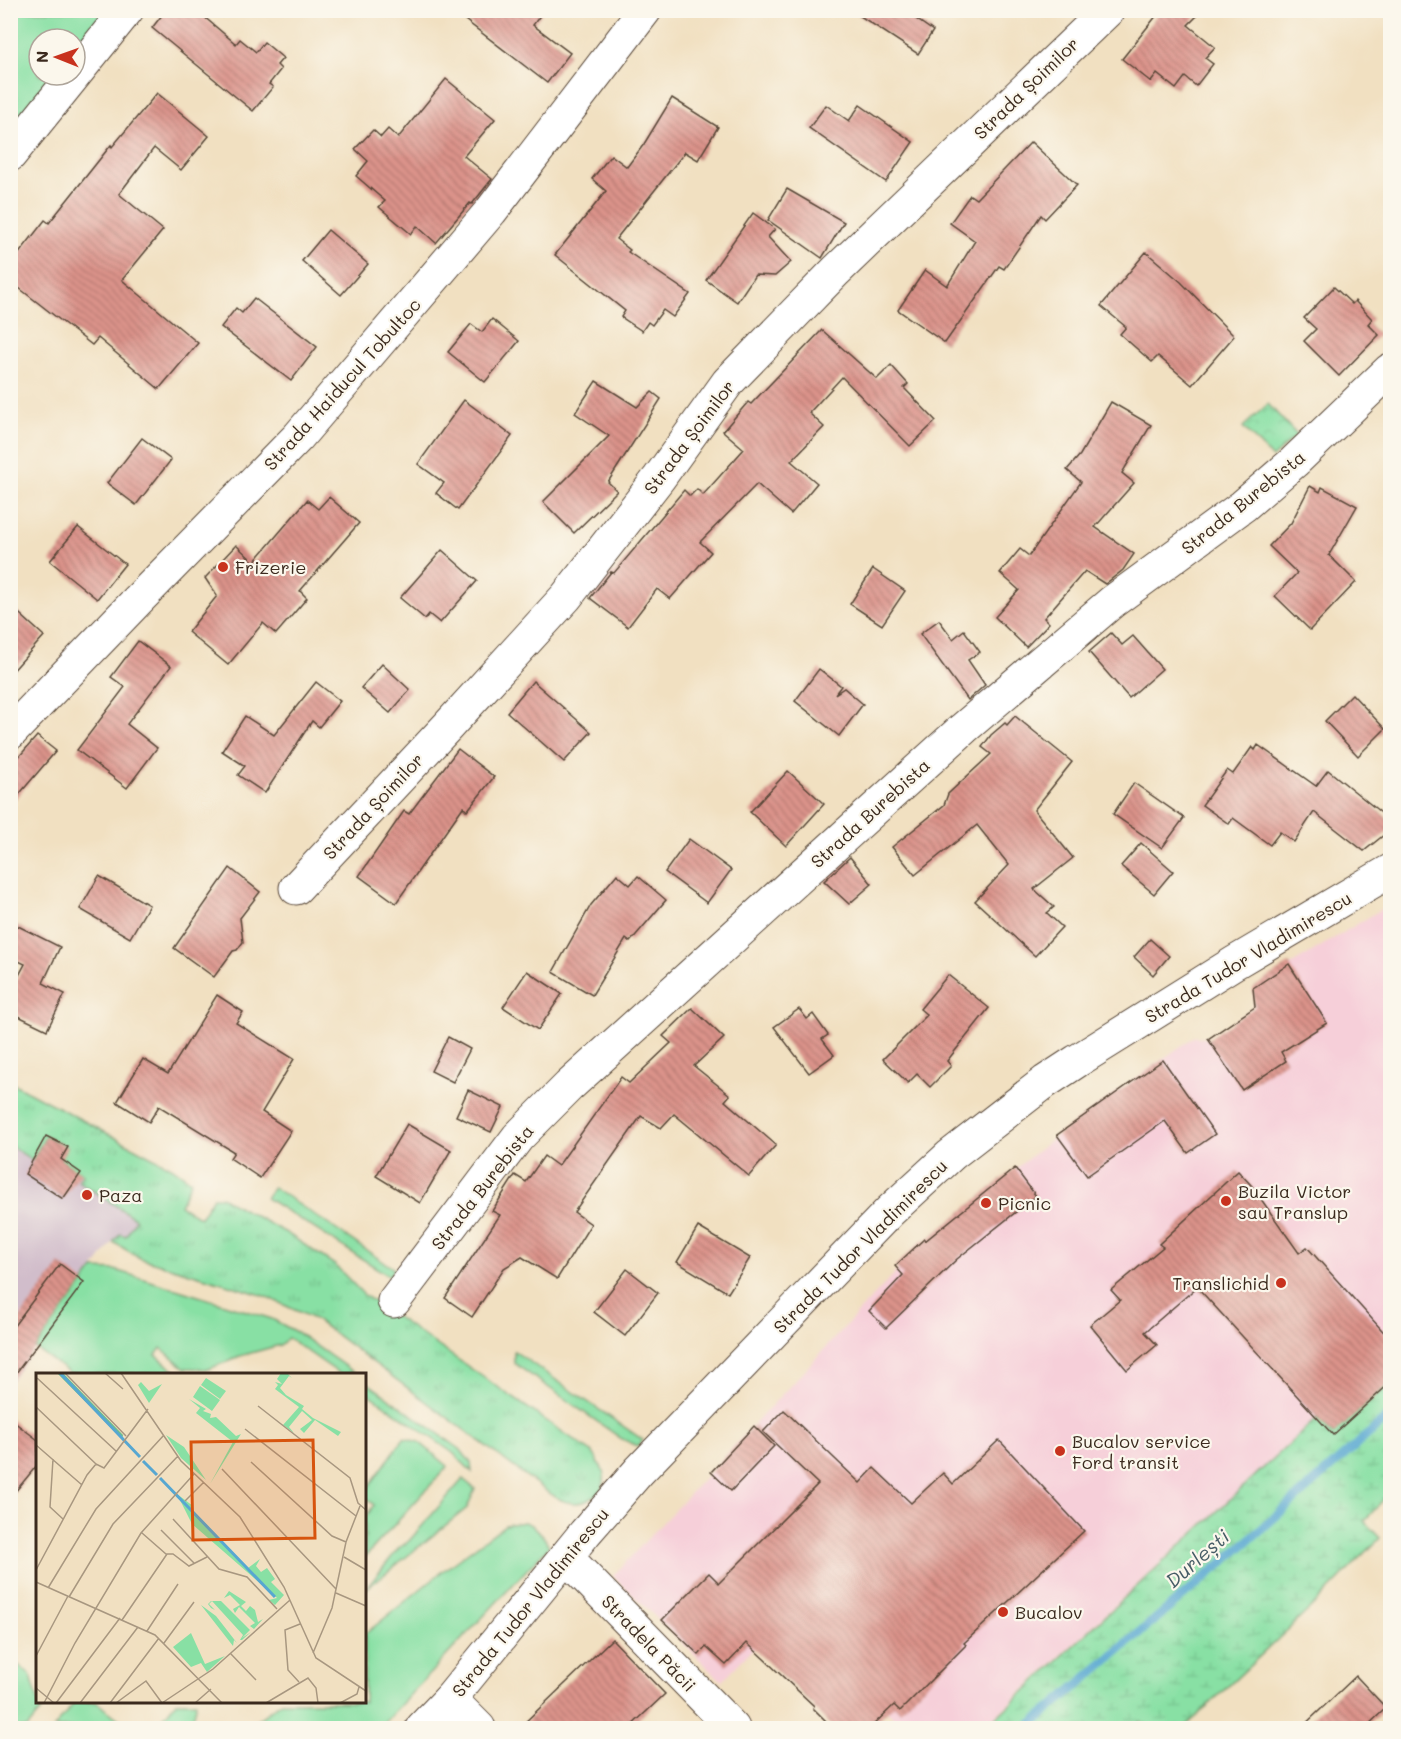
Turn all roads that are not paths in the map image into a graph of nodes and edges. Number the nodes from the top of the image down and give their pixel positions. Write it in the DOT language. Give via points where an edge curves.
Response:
graph roads {
  1 [pos="128,10"];
  2 [pos="645,10"];
  3 [pos="1108,10"];
  4 [pos="10,155"];
  5 [pos="1390,370"];
  6 [pos="10,733"];
  7 [pos="1390,871"];
  8 [pos="296,888"];
  9 [pos="394,1301"];
  10 [pos="566,1557"];
  11 [pos="450,1699"];
  12 [pos="422,1728"];
  13 [pos="479,1728"];
  14 [pos="733,1728"];
  1 -- 4 [label="street"];
  2 -- 6 [label="street, Strada Haiducul Tobultoc" via="492,211 298,437"];
  3 -- 8 [label="street, Strada Șoimilor" via="836,271 728,382 566,597"];
  5 -- 9 [label="street, Strada Burebista" via="1243,506 1112,602 964,728 569,1086 518,1137"];
  7 -- 10 [label="street, Strada Tudor Vladimirescu" via="1077,1060 951,1155 890,1211 639,1471"];
  10 -- 11 [label="street, Strada Tudor Vladimirescu"];
  10 -- 14 [label="street, Stradela Păcii"];
  11 -- 12 [label="street, Strada Tudor Vladimirescu"];
  11 -- 13 [label="street"];
}
